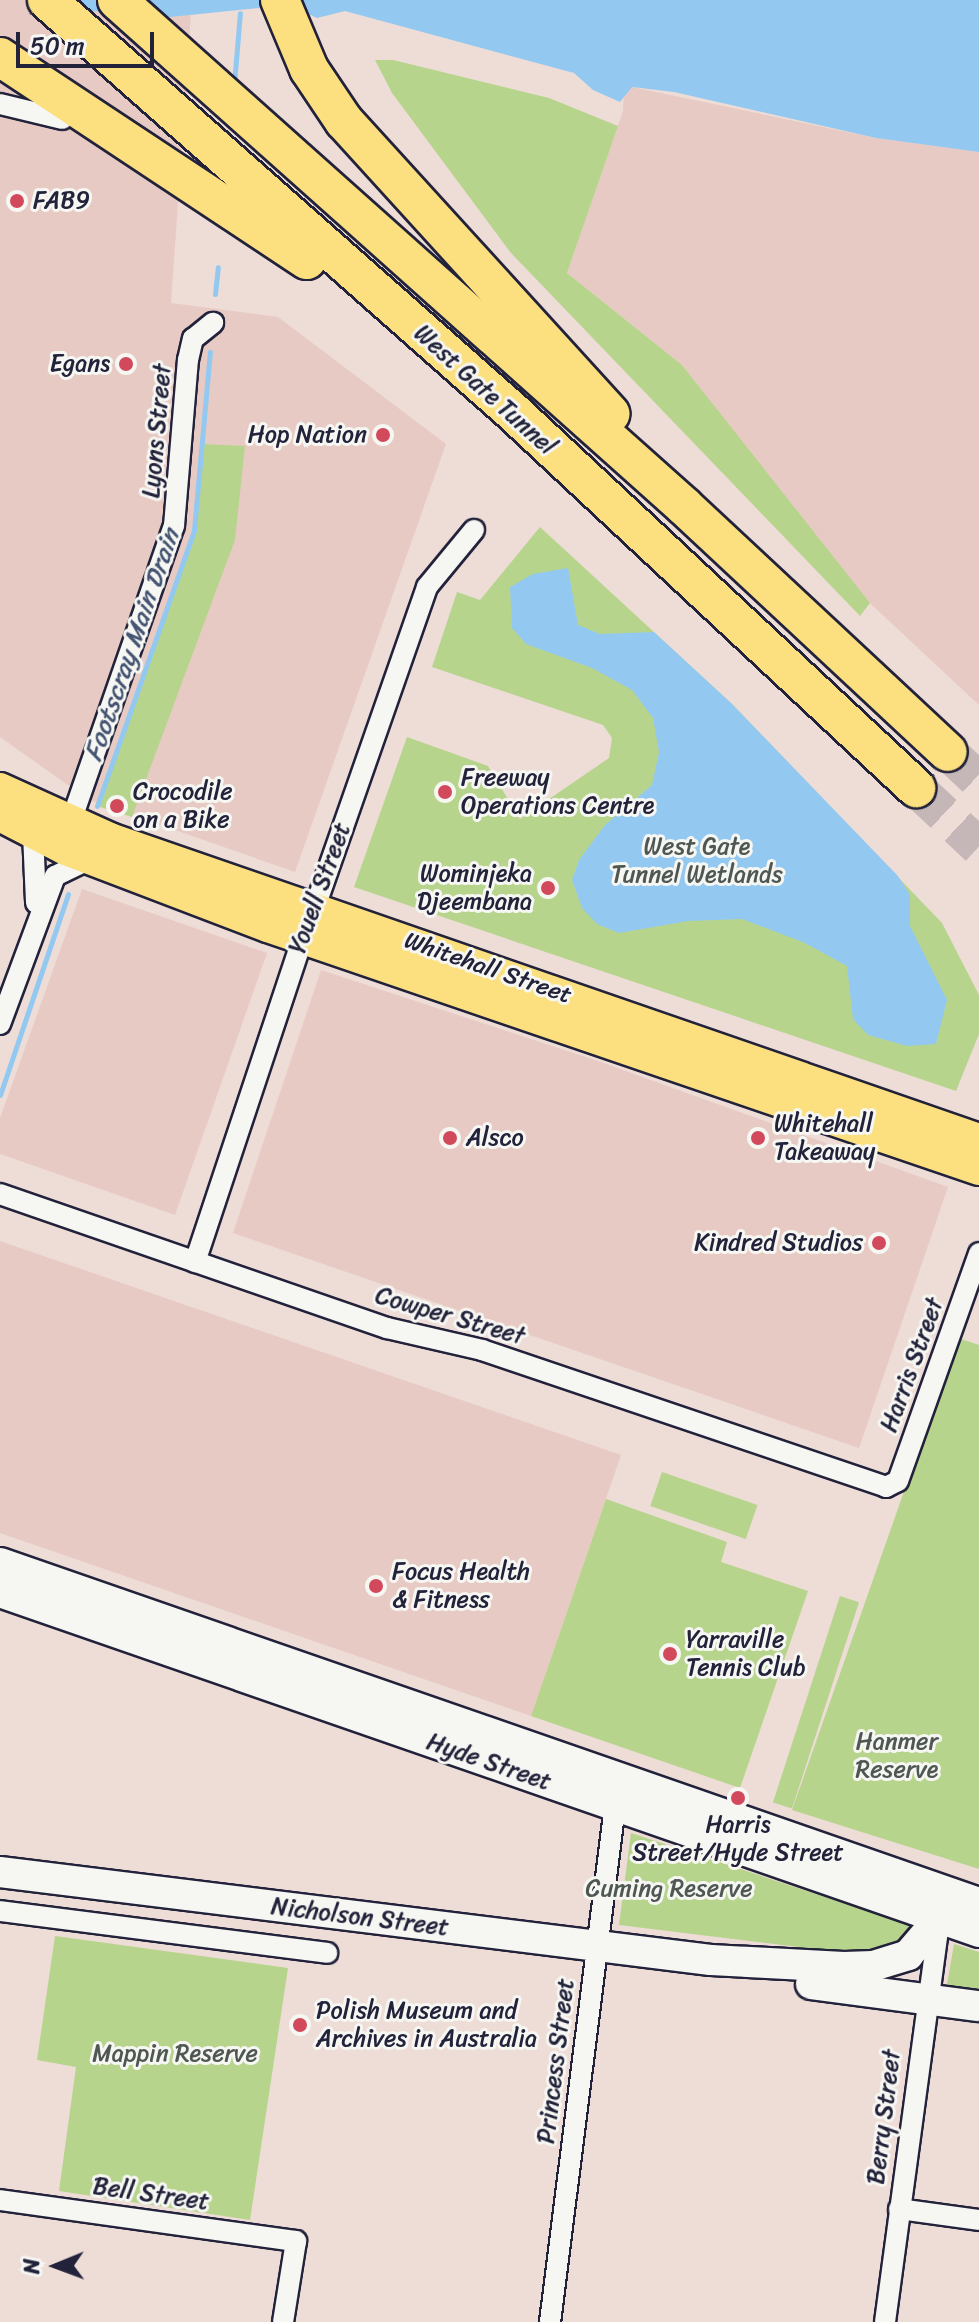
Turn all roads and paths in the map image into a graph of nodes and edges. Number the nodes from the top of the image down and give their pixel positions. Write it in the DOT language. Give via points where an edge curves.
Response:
graph roads {
  1 [pos="47,0"];
  2 [pos="117,0"];
  3 [pos="280,0"];
  4 [pos="0,57"];
  5 [pos="0,104"];
  6 [pos="62,119"];
  7 [pos="332,268"];
  8 [pos="213,323"];
  9 [pos="685,507"];
  10 [pos="474,530"];
  11 [pos="948,752"];
  12 [pos="916,788"];
  13 [pos="0,789"];
  14 [pos="0,815"];
  15 [pos="70,824"];
  16 [pos="0,829"];
  17 [pos="33,833"];
  18 [pos="90,859"];
  19 [pos="315,907"];
  20 [pos="32,927"];
  21 [pos="303,937"];
  22 [pos="0,1024"];
  23 [pos="653,1041"];
  24 [pos="979,1140"];
  25 [pos="979,1169"];
  26 [pos="0,1194"];
  27 [pos="979,1253"];
  28 [pos="195,1262"];
  29 [pos="886,1487"];
  30 [pos="0,1563"];
  31 [pos="0,1592"];
  32 [pos="616,1792"];
  33 [pos="0,1872"];
  34 [pos="979,1903"];
  35 [pos="944,1905"];
  36 [pos="0,1911"];
  37 [pos="979,1932"];
  38 [pos="596,1946"];
  39 [pos="327,1953"];
  40 [pos="720,1961"];
  41 [pos="812,1965"];
  42 [pos="927,1991"];
  43 [pos="979,2006"];
  44 [pos="0,2200"];
  45 [pos="899,2209"];
  46 [pos="979,2220"];
  47 [pos="283,2322"];
  48 [pos="550,2322"];
  49 [pos="885,2322"];
  1 -- 7 [label="highway, West Gate Tunnel"];
  2 -- 9 [label="highway, West Gate Tunnel"];
  3 -- 9 [label="highway" via="309,69 344,121 647,453"];
  4 -- 7 [label="highway"];
  5 -- 6 [label="street"];
  7 -- 12 [label="highway, West Gate Tunnel" via="512,411"];
  8 -- 15 [label="street, Lyons Street" via="193,339 188,360 174,526"];
  9 -- 11 [label="highway, West Gate Tunnel"];
  10 -- 19 [label="street, Youell Street" via="427,587"];
  13 -- 15 [label="main road, Whitehall Street"];
  14 -- 17 [label="main road"];
  15 -- 19 [label="main road, Whitehall Street"];
  16 -- 17 [label="street, Whitehall Street"];
  17 -- 18 [label="main road, Whitehall Street"];
  17 -- 20 [label="street" via="38,876"];
  18 -- 20 [label="street" via="56,873"];
  18 -- 21 [label="main road, Whitehall Street"];
  19 -- 21 [label="main road, Youell Street"];
  19 -- 23 [label="main road, Whitehall Street"];
  20 -- 22 [label="street"];
  21 -- 23 [label="main road, Whitehall Street"];
  21 -- 28 [label="street, Youell Street"];
  23 -- 24 [label="main road, Whitehall Street"];
  23 -- 25 [label="main road, Whitehall Street"];
  26 -- 28 [label="street, Cowper Street"];
  27 -- 29 [label="street, Harris Street" via="898,1481"];
  28 -- 29 [label="street, Cowper Street" via="387,1328 482,1350"];
  30 -- 32 [label="street, Hyde Street"];
  31 -- 32 [label="street, Hyde Street"];
  32 -- 35 [label="street, Hyde Street"];
  32 -- 38 [label="street, Princess Street"];
  33 -- 38 [label="street, Nicholson Street"];
  34 -- 35 [label="street, Hyde Street"];
  35 -- 37 [label="street, Hyde Street"];
  35 -- 41 [label="street, Nicholson Street" via="920,1945 895,1961 858,1967"];
  35 -- 42 [label="street, Berry Street"];
  36 -- 39 [label="street"];
  38 -- 40 [label="street, Nicholson Street"];
  38 -- 48 [label="street, Princess Street"];
  40 -- 41 [label="street, Nicholson Street"];
  40 -- 42 [label="street, Nicholson Street" via="786,1981"];
  41 -- 42 [label="street"];
  42 -- 43 [label="street, Nicholson Street"];
  42 -- 45 [label="street, Berry Street"];
  44 -- 47 [label="street, Bell Street" via="296,2241"];
  45 -- 46 [label="street"];
  45 -- 49 [label="street, Berry Street"];
}
